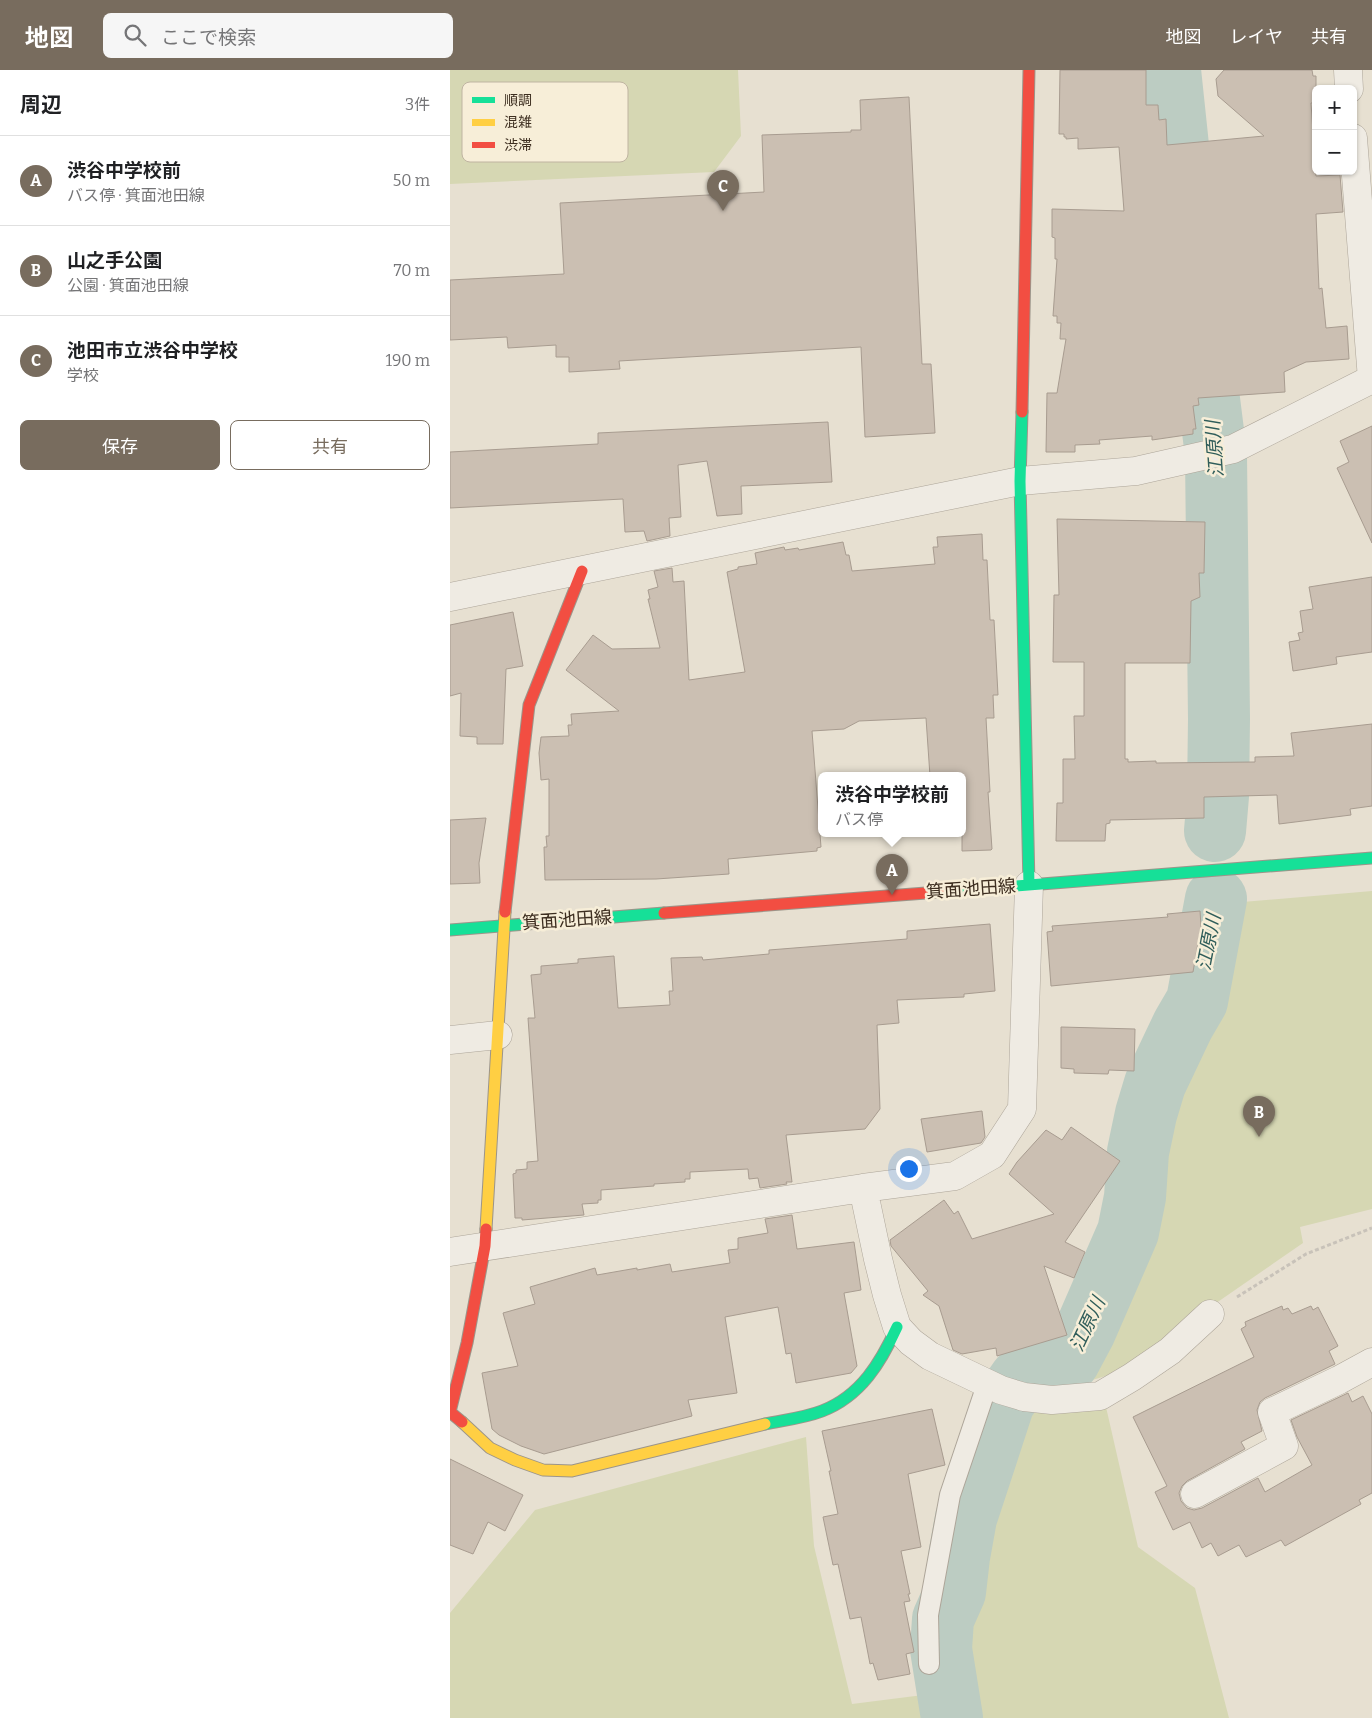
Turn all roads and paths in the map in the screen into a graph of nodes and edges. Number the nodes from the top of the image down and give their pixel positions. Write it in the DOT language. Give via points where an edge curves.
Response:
graph roads {
  1 [pos="1029,70"];
  2 [pos="1348,70"];
  3 [pos="1350,85"];
  4 [pos="1356,175"];
  5 [pos="1372,379"];
  6 [pos="1020,481"];
  7 [pos="582,571"];
  8 [pos="450,597"];
  9 [pos="1372,858"];
  10 [pos="1029,885"];
  11 [pos="504,925"];
  12 [pos="450,930"];
  13 [pos="498,1035"];
  14 [pos="450,1040"];
  15 [pos="863,1188"];
  16 [pos="1372,1228"];
  17 [pos="485,1246"];
  18 [pos="450,1252"];
  19 [pos="1210,1314"];
  20 [pos="897,1327"];
  21 [pos="1372,1362"];
  22 [pos="1004,1391"];
  23 [pos="1195,1494"];
  24 [pos="929,1664"];
  1 -- 6 [label="street"];
  2 -- 3 [label="street"];
  4 -- 5 [label="street"];
  5 -- 6 [label="street" via="1233,449 1136,471"];
  6 -- 7 [label="street"];
  6 -- 10 [label="street"];
  7 -- 8 [label="street"];
  7 -- 11 [label="street" via="529,705"];
  9 -- 10 [label="street, 箕面池田線"];
  10 -- 11 [label="street, 箕面池田線"];
  10 -- 15 [label="street" via="1022,1109 992,1155 956,1176"];
  11 -- 12 [label="street, 箕面池田線"];
  11 -- 13 [label="street"];
  13 -- 14 [label="street"];
  13 -- 17 [label="street"];
  15 -- 17 [label="street"];
  15 -- 20 [label="street"];
  16 -- 19 [label="path" via="1306,1254"];
  17 -- 18 [label="street"];
  17 -- 20 [label="street" via="450,1412 490,1448 543,1470 572,1471 822,1411 862,1385 884,1355"];
  19 -- 22 [label="street" via="1170,1351 1100,1396 1052,1400"];
  20 -- 22 [label="street" via="930,1356"];
  21 -- 23 [label="street" via="1272,1412 1284,1446"];
  22 -- 24 [label="lane" via="950,1495 928,1615"];
}
